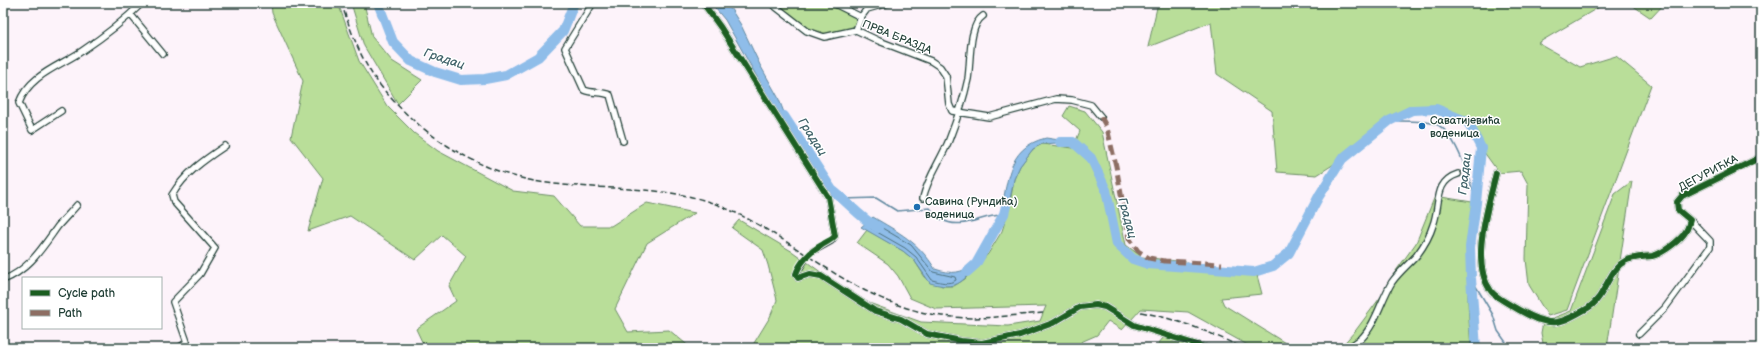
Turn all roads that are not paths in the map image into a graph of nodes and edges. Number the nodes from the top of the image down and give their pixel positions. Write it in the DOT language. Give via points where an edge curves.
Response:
graph roads {
  1 [pos="142,3"];
  2 [pos="593,3"];
  3 [pos="703,3"];
  4 [pos="771,3"];
  5 [pos="833,3"];
  6 [pos="888,3"];
  7 [pos="131,15"];
  8 [pos="861,16"];
  9 [pos="983,16"];
  10 [pos="856,30"];
  11 [pos="163,54"];
  12 [pos="61,111"];
  13 [pos="957,113"];
  14 [pos="1101,117"];
  15 [pos="623,141"];
  16 [pos="225,146"];
  17 [pos="1761,157"];
  18 [pos="1496,173"];
  19 [pos="1458,174"];
  20 [pos="923,198"];
  21 [pos="77,205"];
  22 [pos="1690,220"];
  23 [pos="813,251"];
  24 [pos="804,261"];
  25 [pos="3,280"];
  26 [pos="1639,334"];
  27 [pos="179,348"];
  28 [pos="1207,348"];
  29 [pos="1348,348"];
  1 -- 7 [label="street"];
  2 -- 15 [label="street" via="565,48 584,90 591,94 602,91 610,95"];
  3 -- 23 [label="street" via="828,197 835,236"];
  4 -- 10 [label="street, ПРВА БРАЗДА" via="807,30 824,37"];
  5 -- 8 [label="street"];
  6 -- 8 [label="street" via="867,9"];
  7 -- 11 [label="street"];
  7 -- 12 [label="street" via="81,52 44,73 20,101 32,130"];
  8 -- 10 [label="street"];
  9 -- 13 [label="street" via="977,19 973,31 968,76"];
  10 -- 13 [label="street, ПРВА БРАЗДА" via="940,67 946,76 949,104 952,111"];
  13 -- 14 [label="street" via="989,117 1056,100 1072,100 1091,105"];
  13 -- 20 [label="street" via="949,140 926,184"];
  16 -- 27 [label="street" via="198,165 172,195 174,202 215,248 200,274 173,302 187,342"];
  17 -- 22 [label="street, ДЕГУРИЋКА" via="1682,196 1677,202 1678,210"];
  18 -- 22 [label="street" via="1481,244 1483,278 1492,292 1539,321 1559,322 1590,307 1613,272 1626,260 1655,256 1675,243 1686,231"];
  19 -- 29 [label="street" via="1449,177 1442,186 1433,225 1417,254 1392,283 1361,338"];
  21 -- 25 [label="street" via="24,270"];
  22 -- 26 [label="street, ДЕГУРИЋКА" via="1710,241 1710,247 1665,308"];
  24 -- 28 [label="street" via="796,274 798,278 810,274 821,276 875,311 901,319 927,334 982,343 1020,335 1052,323 1088,304 1105,307 1134,325"];
}
